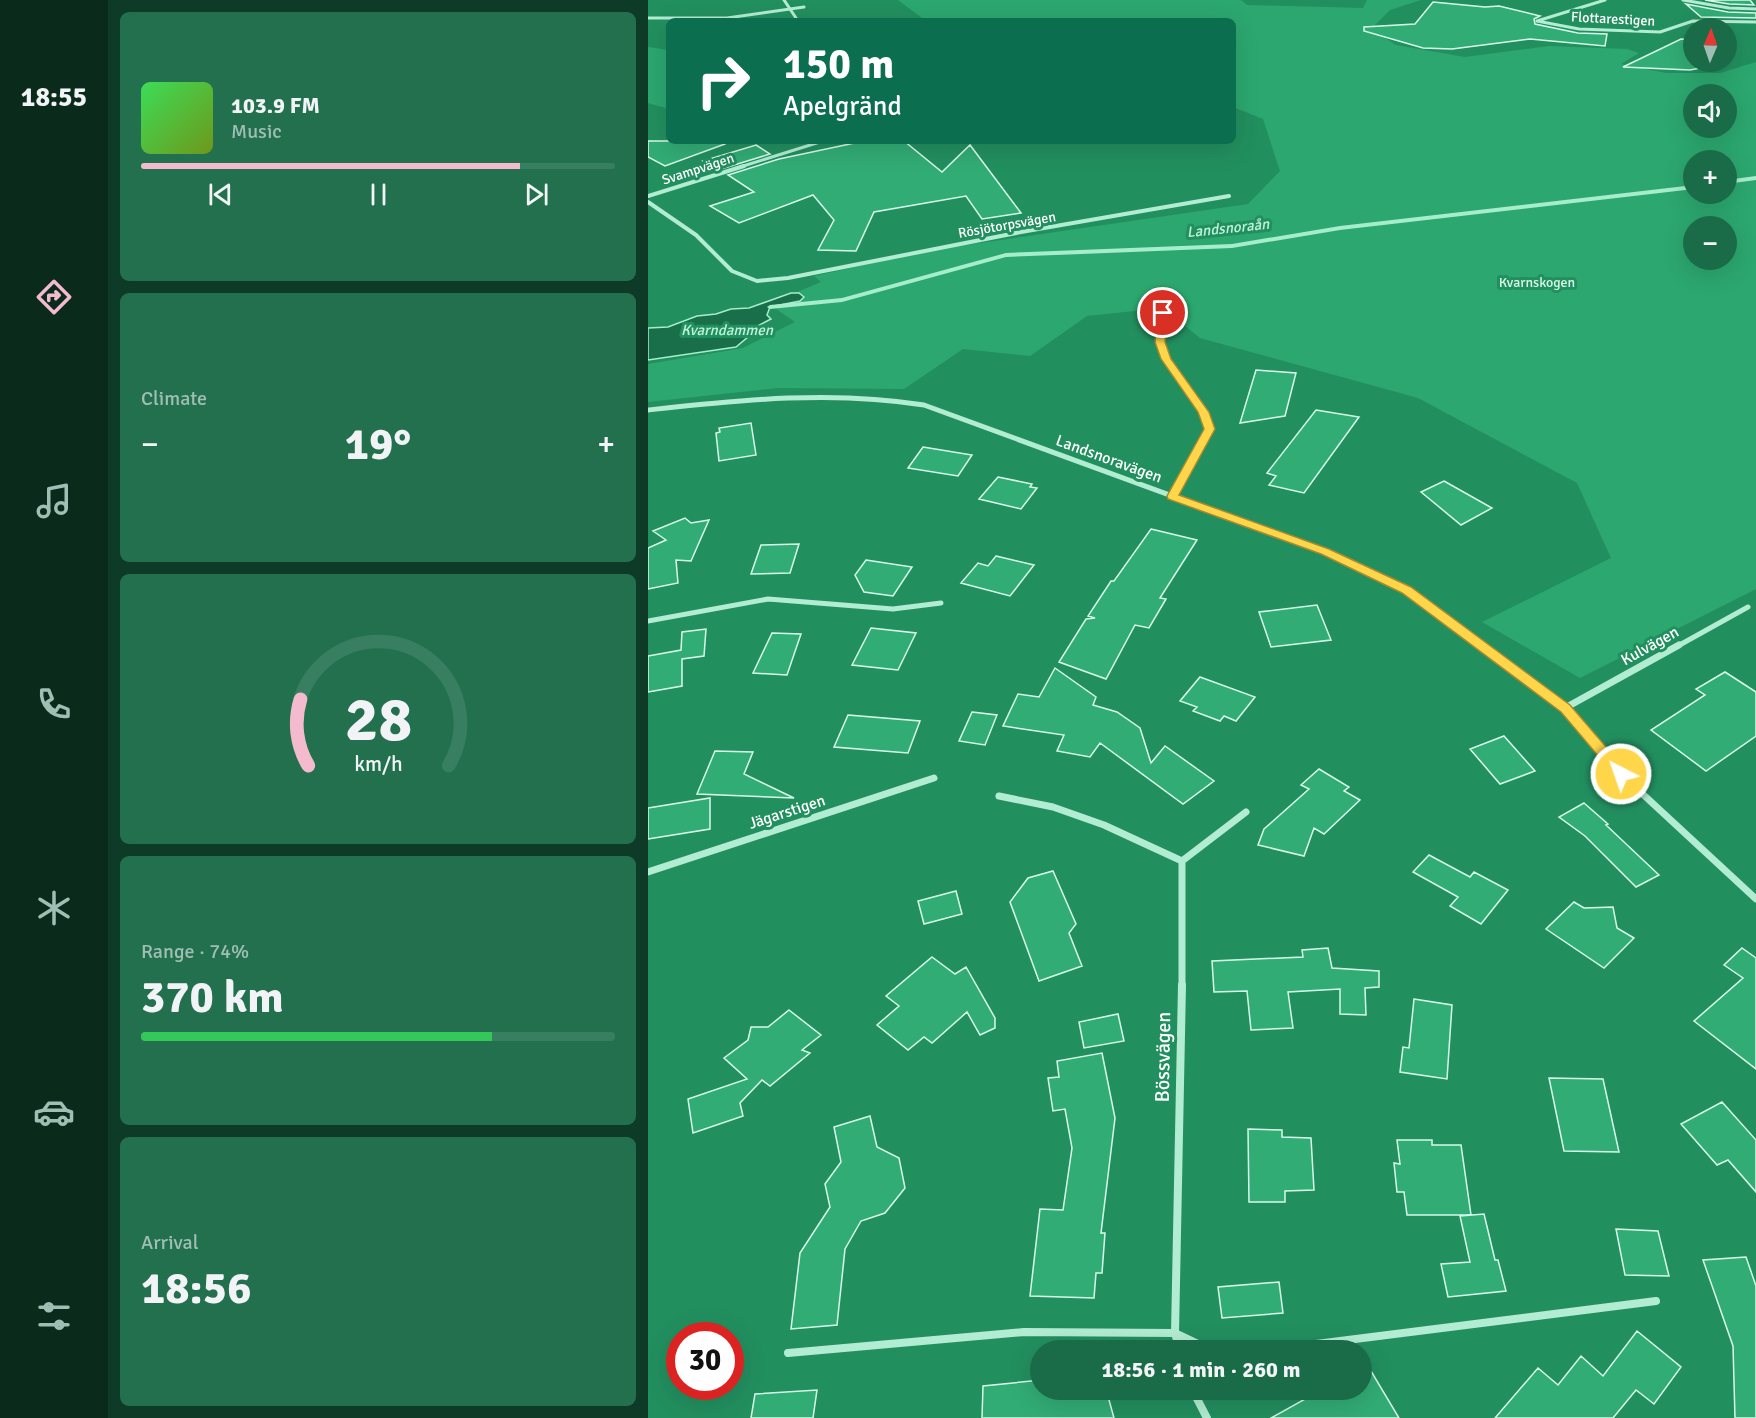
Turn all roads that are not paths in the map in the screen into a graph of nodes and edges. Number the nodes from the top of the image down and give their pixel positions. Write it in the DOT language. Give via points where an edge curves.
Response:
graph roads {
  1 [pos="784,0"];
  2 [pos="1605,0"];
  3 [pos="1683,0"];
  4 [pos="804,7"];
  5 [pos="1756,9"];
  6 [pos="789,10"];
  7 [pos="648,18"];
  8 [pos="724,18"];
  9 [pos="796,18"];
  10 [pos="666,20"];
  11 [pos="1756,22"];
  12 [pos="813,144"];
  13 [pos="648,196"];
  14 [pos="1229,196"];
  15 [pos="648,202"];
  16 [pos="1163,313"];
  17 [pos="648,410"];
  18 [pos="1172,496"];
  19 [pos="941,603"];
  20 [pos="1748,607"];
  21 [pos="648,621"];
  22 [pos="1565,708"];
  23 [pos="934,778"];
  24 [pos="999,796"];
  25 [pos="1246,812"];
  26 [pos="1182,861"];
  27 [pos="648,872"];
  28 [pos="1756,899"];
  29 [pos="1656,1301"];
  30 [pos="1175,1333"];
  31 [pos="1177,1340"];
  32 [pos="1190,1340"];
  33 [pos="1347,1340"];
  34 [pos="788,1353"];
  35 [pos="1198,1400"];
  36 [pos="1207,1418"];
  1 -- 6 [label="street"];
  2 -- 11 [label="street, Flottarestigen" via="1538,21 1579,29 1660,32 1693,21"];
  3 -- 5 [label="street"];
  4 -- 6 [label="street"];
  6 -- 8 [label="street"];
  6 -- 9 [label="street"];
  7 -- 10 [label="street"];
  12 -- 13 [label="street, Svampvägen"];
  14 -- 15 [label="street, Rösjötorpsvägen" via="757,281 732,272 696,235"];
  16 -- 18 [label="street" via="1160,342 1166,359 1203,412 1210,429"];
  17 -- 18 [label="street, Landsnoravägen" via="767,398 890,398 924,405"];
  18 -- 22 [label="street, Landsnoravägen" via="1325,552 1407,590"];
  19 -- 21 [label="street" via="893,609 768,599"];
  20 -- 22 [label="street, Kulvägen"];
  22 -- 28 [label="street, Landsnoravägen" via="1621,774"];
  23 -- 27 [label="street, Jägarstigen"];
  24 -- 26 [label="street" via="1053,807 1104,825"];
  25 -- 26 [label="street"];
  26 -- 30 [label="street, Bössvägen"];
  29 -- 33 [label="street"];
  30 -- 31 [label="street, Bössvägen"];
  30 -- 32 [label="street"];
  30 -- 34 [label="street" via="1024,1332"];
  35 -- 36 [label="street"];
}
